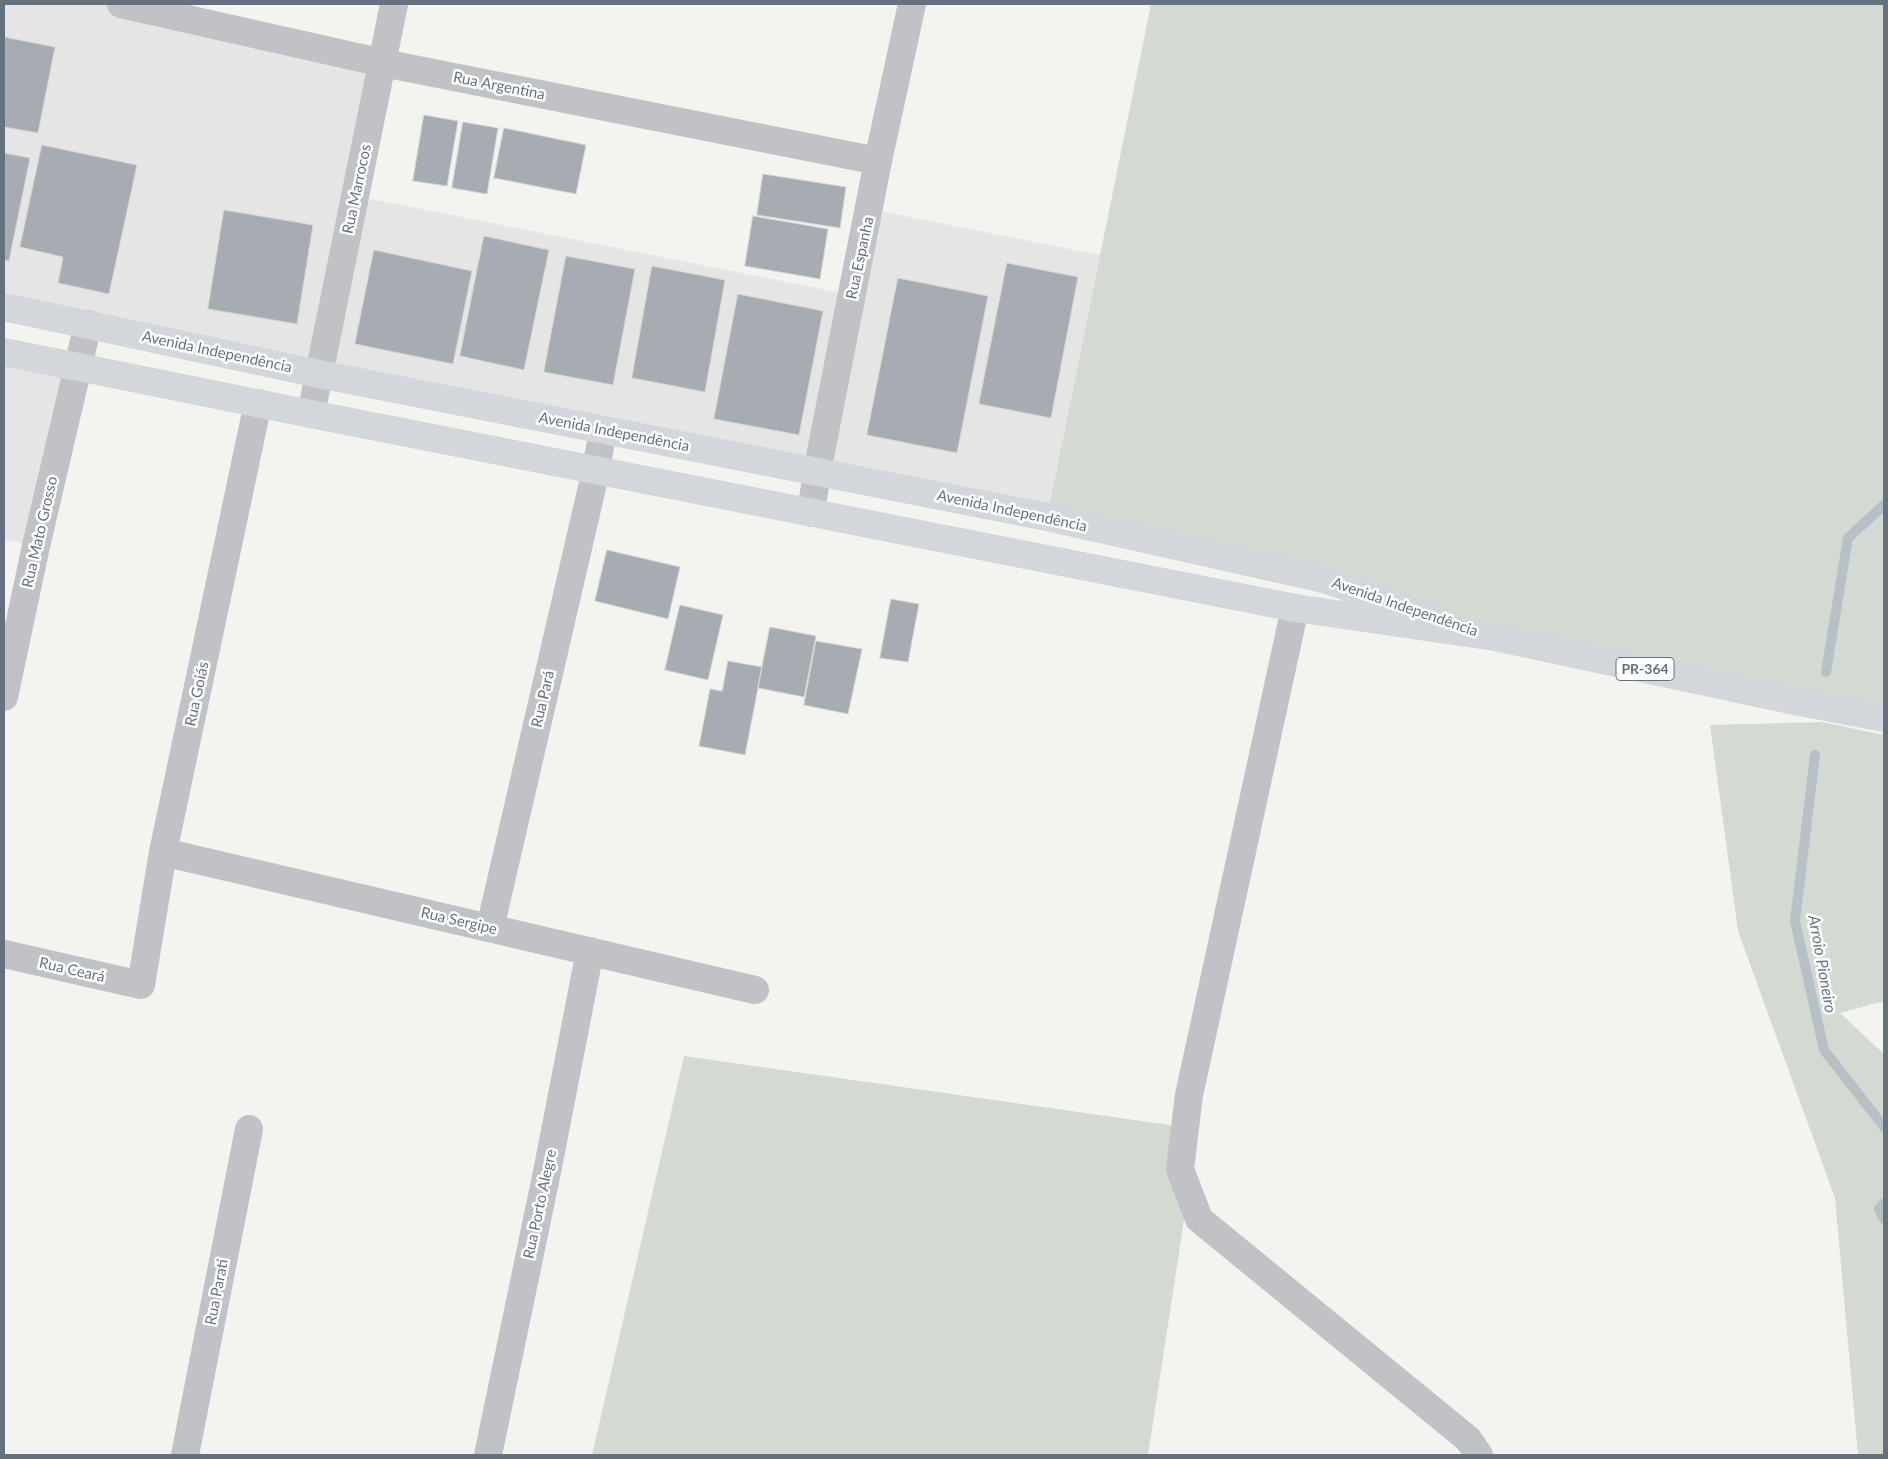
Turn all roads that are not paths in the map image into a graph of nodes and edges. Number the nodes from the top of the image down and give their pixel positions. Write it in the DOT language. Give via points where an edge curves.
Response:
graph roads {
  1 [pos="121,4"];
  2 [pos="394,4"];
  3 [pos="912,4"];
  4 [pos="383,63"];
  5 [pos="878,161"];
  6 [pos="4,307"];
  7 [pos="88,324"];
  8 [pos="4,352"];
  9 [pos="78,367"];
  10 [pos="319,374"];
  11 [pos="258,404"];
  12 [pos="311,414"];
  13 [pos="603,430"];
  14 [pos="596,470"];
  15 [pos="817,472"];
  16 [pos="920,492"];
  17 [pos="811,513"];
  18 [pos="904,531"];
  19 [pos="1296,608"];
  20 [pos="1495,637"];
  21 [pos="4,697"];
  22 [pos="1884,718"];
  23 [pos="163,852"];
  24 [pos="490,928"];
  25 [pos="590,951"];
  26 [pos="4,954"];
  27 [pos="141,984"];
  28 [pos="756,990"];
  29 [pos="249,1130"];
  30 [pos="185,1455"];
  31 [pos="488,1455"];
  32 [pos="1479,1455"];
  1 -- 4 [label="street, Rua Argentina"];
  2 -- 4 [label="street, Rua Marrocos"];
  3 -- 5 [label="street, Rua Espanha"];
  4 -- 5 [label="street, Rua Argentina"];
  4 -- 10 [label="street, Rua Marrocos"];
  5 -- 15 [label="street, Rua Espanha"];
  6 -- 7 [label="main road, Avenida Independência"];
  7 -- 9 [label="street, Rua Mato Grosso"];
  7 -- 10 [label="main road, Avenida Independência"];
  8 -- 9 [label="main road, Avenida Independência"];
  9 -- 11 [label="main road, Avenida Independência"];
  9 -- 21 [label="street, Rua Mato Grosso"];
  10 -- 12 [label="street, Rua Marrocos"];
  10 -- 13 [label="main road, Avenida Independência"];
  11 -- 12 [label="main road, Avenida Independência"];
  11 -- 23 [label="street, Rua Goiás"];
  12 -- 14 [label="main road, Avenida Independência"];
  13 -- 14 [label="street, Rua Pará"];
  13 -- 15 [label="main road, Avenida Independência"];
  14 -- 17 [label="main road, Avenida Independência"];
  14 -- 24 [label="street, Rua Pará"];
  15 -- 16 [label="main road, Avenida Independência"];
  15 -- 17 [label="street, Rua Espanha"];
  16 -- 18 [label="main road"];
  16 -- 20 [label="main road, Avenida Independência" via="1324,579"];
  17 -- 18 [label="main road, Avenida Independência"];
  18 -- 19 [label="main road, Avenida Independência"];
  19 -- 20 [label="main road, Avenida Independência"];
  19 -- 32 [label="street" via="1189,1095 1180,1169 1199,1219 1468,1439"];
  20 -- 22 [label="main road, PR-364"];
  23 -- 24 [label="street, Rua Sergipe"];
  23 -- 27 [label="street, Rua Goiás"];
  24 -- 25 [label="street, Rua Sergipe"];
  25 -- 28 [label="street, Rua Sergipe"];
  25 -- 31 [label="street, Rua Porto Alegre"];
  26 -- 27 [label="street, Rua Ceará"];
  29 -- 30 [label="street, Rua Parati"];
}
